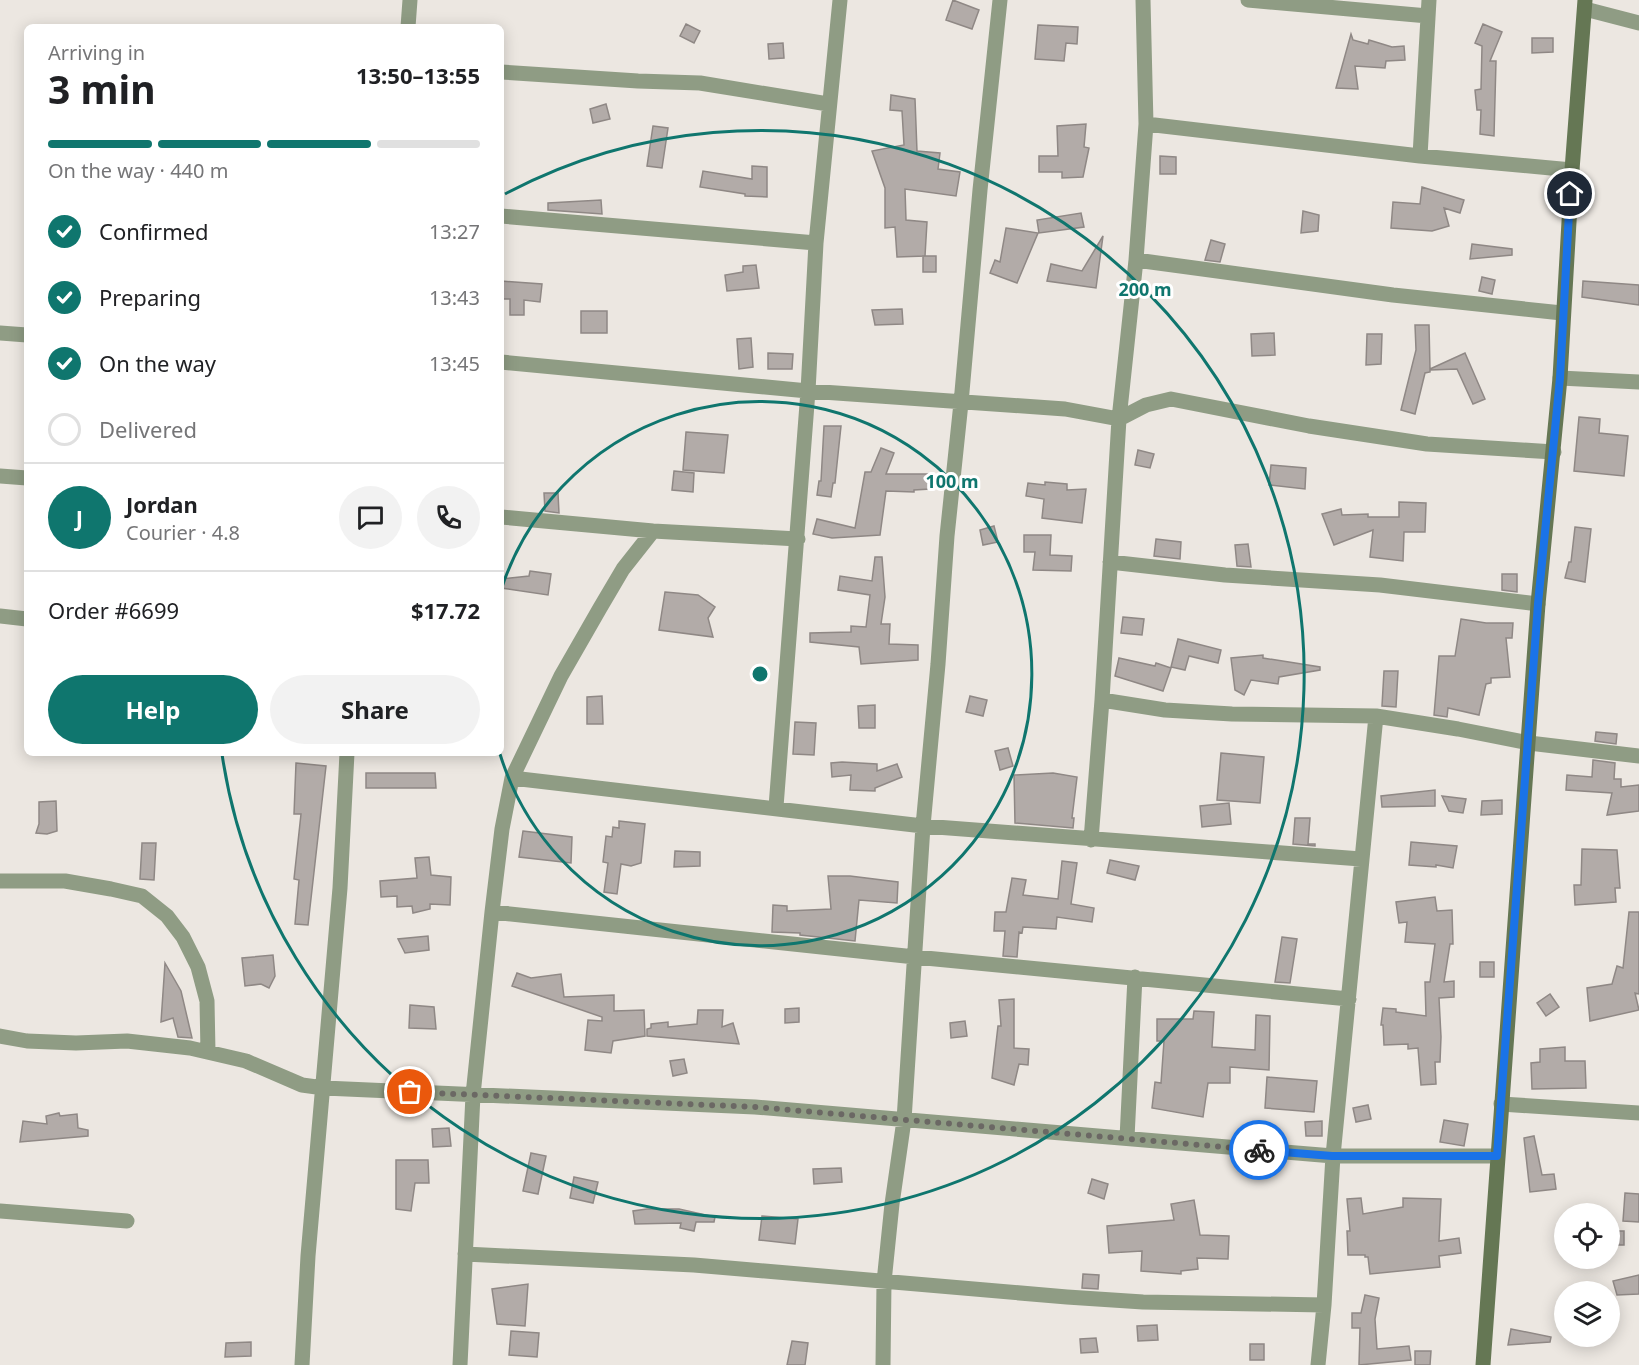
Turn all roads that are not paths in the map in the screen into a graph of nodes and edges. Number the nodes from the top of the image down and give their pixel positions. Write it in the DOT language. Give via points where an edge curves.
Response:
graph roads {
  1 [pos="410,0"];
  2 [pos="840,0"];
  3 [pos="1000,0"];
  4 [pos="1143,0"];
  5 [pos="1248,0"];
  6 [pos="1585,4"];
  7 [pos="1429,8"];
  8 [pos="1639,23"];
  9 [pos="408,24"];
  10 [pos="504,72"];
  11 [pos="828,104"];
  12 [pos="1146,124"];
  13 [pos="1420,156"];
  14 [pos="1572,170"];
  15 [pos="504,216"];
  16 [pos="816,243"];
  17 [pos="1136,260"];
  18 [pos="1563,313"];
  19 [pos="0,333"];
  20 [pos="24,335"];
  21 [pos="504,362"];
  22 [pos="1560,378"];
  23 [pos="1639,382"];
  24 [pos="808,392"];
  25 [pos="961,403"];
  26 [pos="1119,419"];
  27 [pos="1554,452"];
  28 [pos="0,476"];
  29 [pos="24,478"];
  30 [pos="504,517"];
  31 [pos="653,531"];
  32 [pos="798,539"];
  33 [pos="1110,562"];
  34 [pos="1538,604"];
  35 [pos="0,616"];
  36 [pos="24,620"];
  37 [pos="1102,700"];
  38 [pos="1376,716"];
  39 [pos="1529,743"];
  40 [pos="347,756"];
  41 [pos="1639,756"];
  42 [pos="512,778"];
  43 [pos="776,807"];
  44 [pos="923,826"];
  45 [pos="1091,840"];
  46 [pos="1361,859"];
  47 [pos="0,880"];
  48 [pos="492,912"];
  49 [pos="915,957"];
  50 [pos="1135,977"];
  51 [pos="1349,999"];
  52 [pos="0,1036"];
  53 [pos="208,1052"];
  54 [pos="324,1088"];
  55 [pos="474,1095"];
  56 [pos="1501,1104"];
  57 [pos="1639,1113"];
  58 [pos="904,1120"];
  59 [pos="1127,1138"];
  60 [pos="1332,1156"];
  61 [pos="1497,1156"];
  62 [pos="0,1211"];
  63 [pos="127,1221"];
  64 [pos="465,1254"];
  65 [pos="884,1282"];
  66 [pos="1324,1305"];
  67 [pos="302,1365"];
  68 [pos="460,1365"];
  69 [pos="883,1365"];
  70 [pos="1318,1365"];
  71 [pos="1483,1365"];
  1 -- 9 [label="street"];
  2 -- 11 [label="street"];
  3 -- 25 [label="street"];
  4 -- 12 [label="street"];
  5 -- 7 [label="street"];
  6 -- 8 [label="street"];
  6 -- 14 [label="street"];
  7 -- 13 [label="street"];
  10 -- 11 [label="street" via="700,83"];
  11 -- 16 [label="street"];
  12 -- 13 [label="street"];
  12 -- 17 [label="street"];
  13 -- 14 [label="street"];
  14 -- 18 [label="street"];
  15 -- 16 [label="street"];
  16 -- 24 [label="street"];
  17 -- 18 [label="street"];
  17 -- 26 [label="street"];
  18 -- 22 [label="street"];
  19 -- 20 [label="street"];
  21 -- 24 [label="street"];
  22 -- 23 [label="street"];
  22 -- 27 [label="street"];
  24 -- 25 [label="street"];
  24 -- 32 [label="street"];
  25 -- 26 [label="street" via="1065,409"];
  25 -- 44 [label="street" via="946,536"];
  26 -- 27 [label="street" via="1146,405 1171,399 1427,444"];
  26 -- 33 [label="street"];
  27 -- 34 [label="street"];
  28 -- 29 [label="street"];
  30 -- 31 [label="street"];
  31 -- 32 [label="street"];
  31 -- 42 [label="street" via="623,569 561,676"];
  32 -- 43 [label="street"];
  33 -- 34 [label="street" via="1225,575 1380,585"];
  33 -- 37 [label="street"];
  34 -- 39 [label="street"];
  35 -- 36 [label="street"];
  37 -- 38 [label="street" via="1176,711"];
  37 -- 45 [label="street"];
  38 -- 39 [label="street"];
  38 -- 46 [label="street"];
  39 -- 41 [label="street"];
  39 -- 56 [label="street"];
  40 -- 54 [label="street"];
  42 -- 43 [label="street"];
  42 -- 48 [label="street"];
  43 -- 44 [label="street"];
  44 -- 45 [label="street"];
  44 -- 49 [label="street"];
  45 -- 46 [label="street"];
  46 -- 51 [label="street"];
  47 -- 53 [label="street" via="64,881 111,889 142,896 167,916 198,967 207,1001"];
  48 -- 49 [label="street"];
  48 -- 55 [label="street"];
  49 -- 50 [label="street"];
  49 -- 58 [label="street"];
  50 -- 51 [label="street"];
  50 -- 59 [label="street"];
  51 -- 60 [label="street"];
  52 -- 53 [label="street" via="76,1043 128,1041"];
  53 -- 54 [label="street" via="246,1061 302,1085"];
  54 -- 55 [label="street"];
  54 -- 67 [label="street"];
  55 -- 58 [label="street" via="755,1107"];
  55 -- 64 [label="street"];
  56 -- 57 [label="street"];
  56 -- 61 [label="street"];
  58 -- 59 [label="street"];
  58 -- 65 [label="street"];
  59 -- 60 [label="street"];
  60 -- 61 [label="street"];
  60 -- 66 [label="street"];
  61 -- 71 [label="street"];
  62 -- 63 [label="street"];
  64 -- 65 [label="street" via="694,1265"];
  64 -- 68 [label="street"];
  65 -- 66 [label="street" via="1143,1302"];
  65 -- 69 [label="street"];
  66 -- 70 [label="street"];
}
